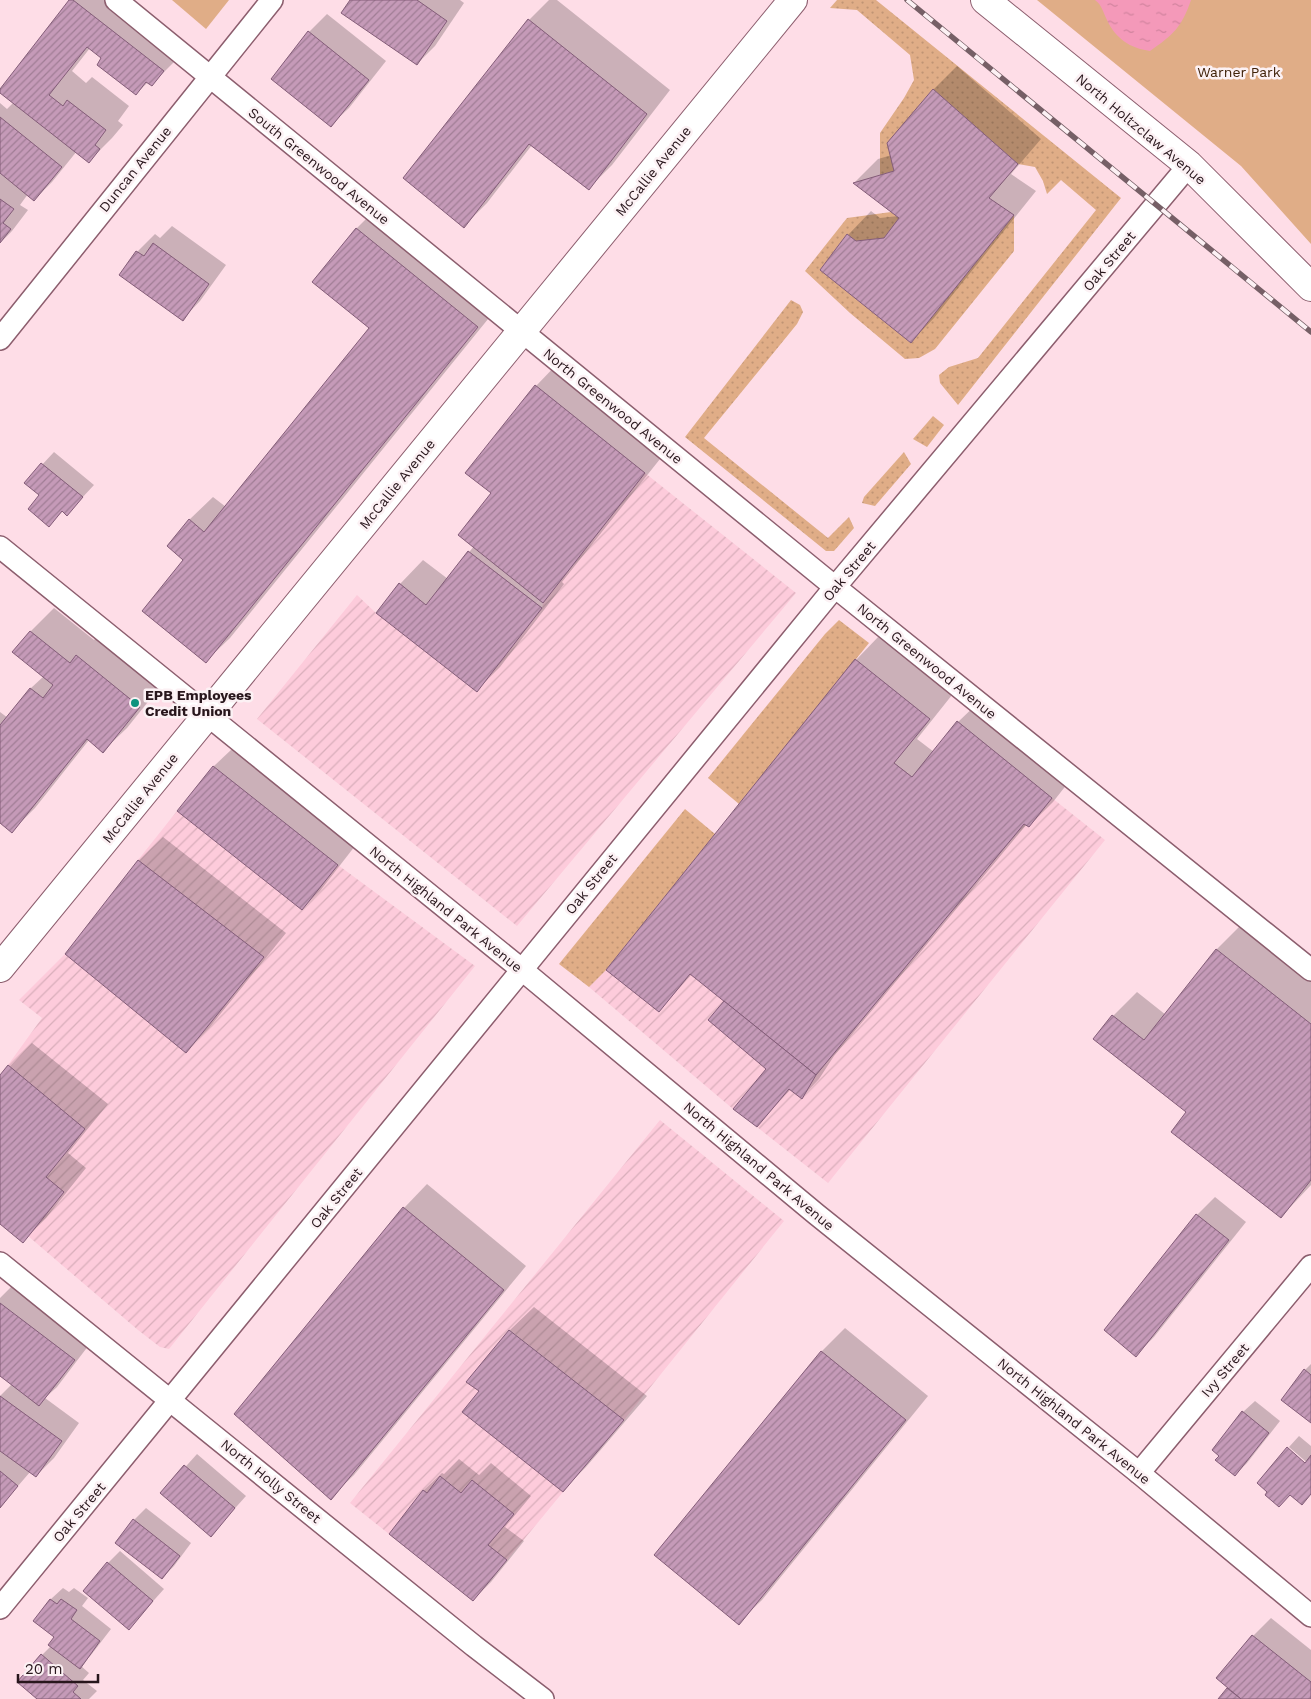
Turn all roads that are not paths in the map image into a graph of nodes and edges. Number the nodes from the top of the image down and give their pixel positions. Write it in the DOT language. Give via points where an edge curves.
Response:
graph roads {
  1 [pos="116,0"];
  2 [pos="272,0"];
  3 [pos="793,0"];
  4 [pos="986,0"];
  5 [pos="209,76"];
  6 [pos="1189,165"];
  7 [pos="1311,287"];
  8 [pos="522,331"];
  9 [pos="0,339"];
  10 [pos="0,547"];
  11 [pos="835,587"];
  12 [pos="207,716"];
  13 [pos="0,968"];
  14 [pos="521,969"];
  15 [pos="1311,970"];
  16 [pos="0,1263"];
  17 [pos="1311,1266"];
  18 [pos="171,1400"];
  19 [pos="1139,1473"];
  20 [pos="0,1608"];
  21 [pos="1311,1616"];
  22 [pos="543,1699"];
  1 -- 5 [label="street, South Greenwood Avenue"];
  2 -- 5 [label="street, Duncan Avenue"];
  3 -- 8 [label="main road, McCallie Avenue"];
  4 -- 6 [label="main road, North Holtzclaw Avenue"];
  5 -- 8 [label="street, South Greenwood Avenue"];
  5 -- 9 [label="street, Duncan Avenue"];
  6 -- 7 [label="main road, North Holtzclaw Avenue"];
  6 -- 11 [label="street, Oak Street"];
  8 -- 11 [label="street, North Greenwood Avenue"];
  8 -- 12 [label="main road, McCallie Avenue"];
  10 -- 12 [label="street, North Highland Park Avenue"];
  11 -- 14 [label="street, Oak Street"];
  11 -- 15 [label="street, North Greenwood Avenue"];
  12 -- 13 [label="main road, McCallie Avenue"];
  12 -- 14 [label="street, North Highland Park Avenue"];
  14 -- 18 [label="street, Oak Street"];
  14 -- 19 [label="street, North Highland Park Avenue" via="816,1214"];
  16 -- 18 [label="street, North Holly Street"];
  17 -- 19 [label="street, Ivy Street"];
  18 -- 20 [label="street, Oak Street"];
  18 -- 22 [label="street, North Holly Street"];
  19 -- 21 [label="street, North Highland Park Avenue"];
}
